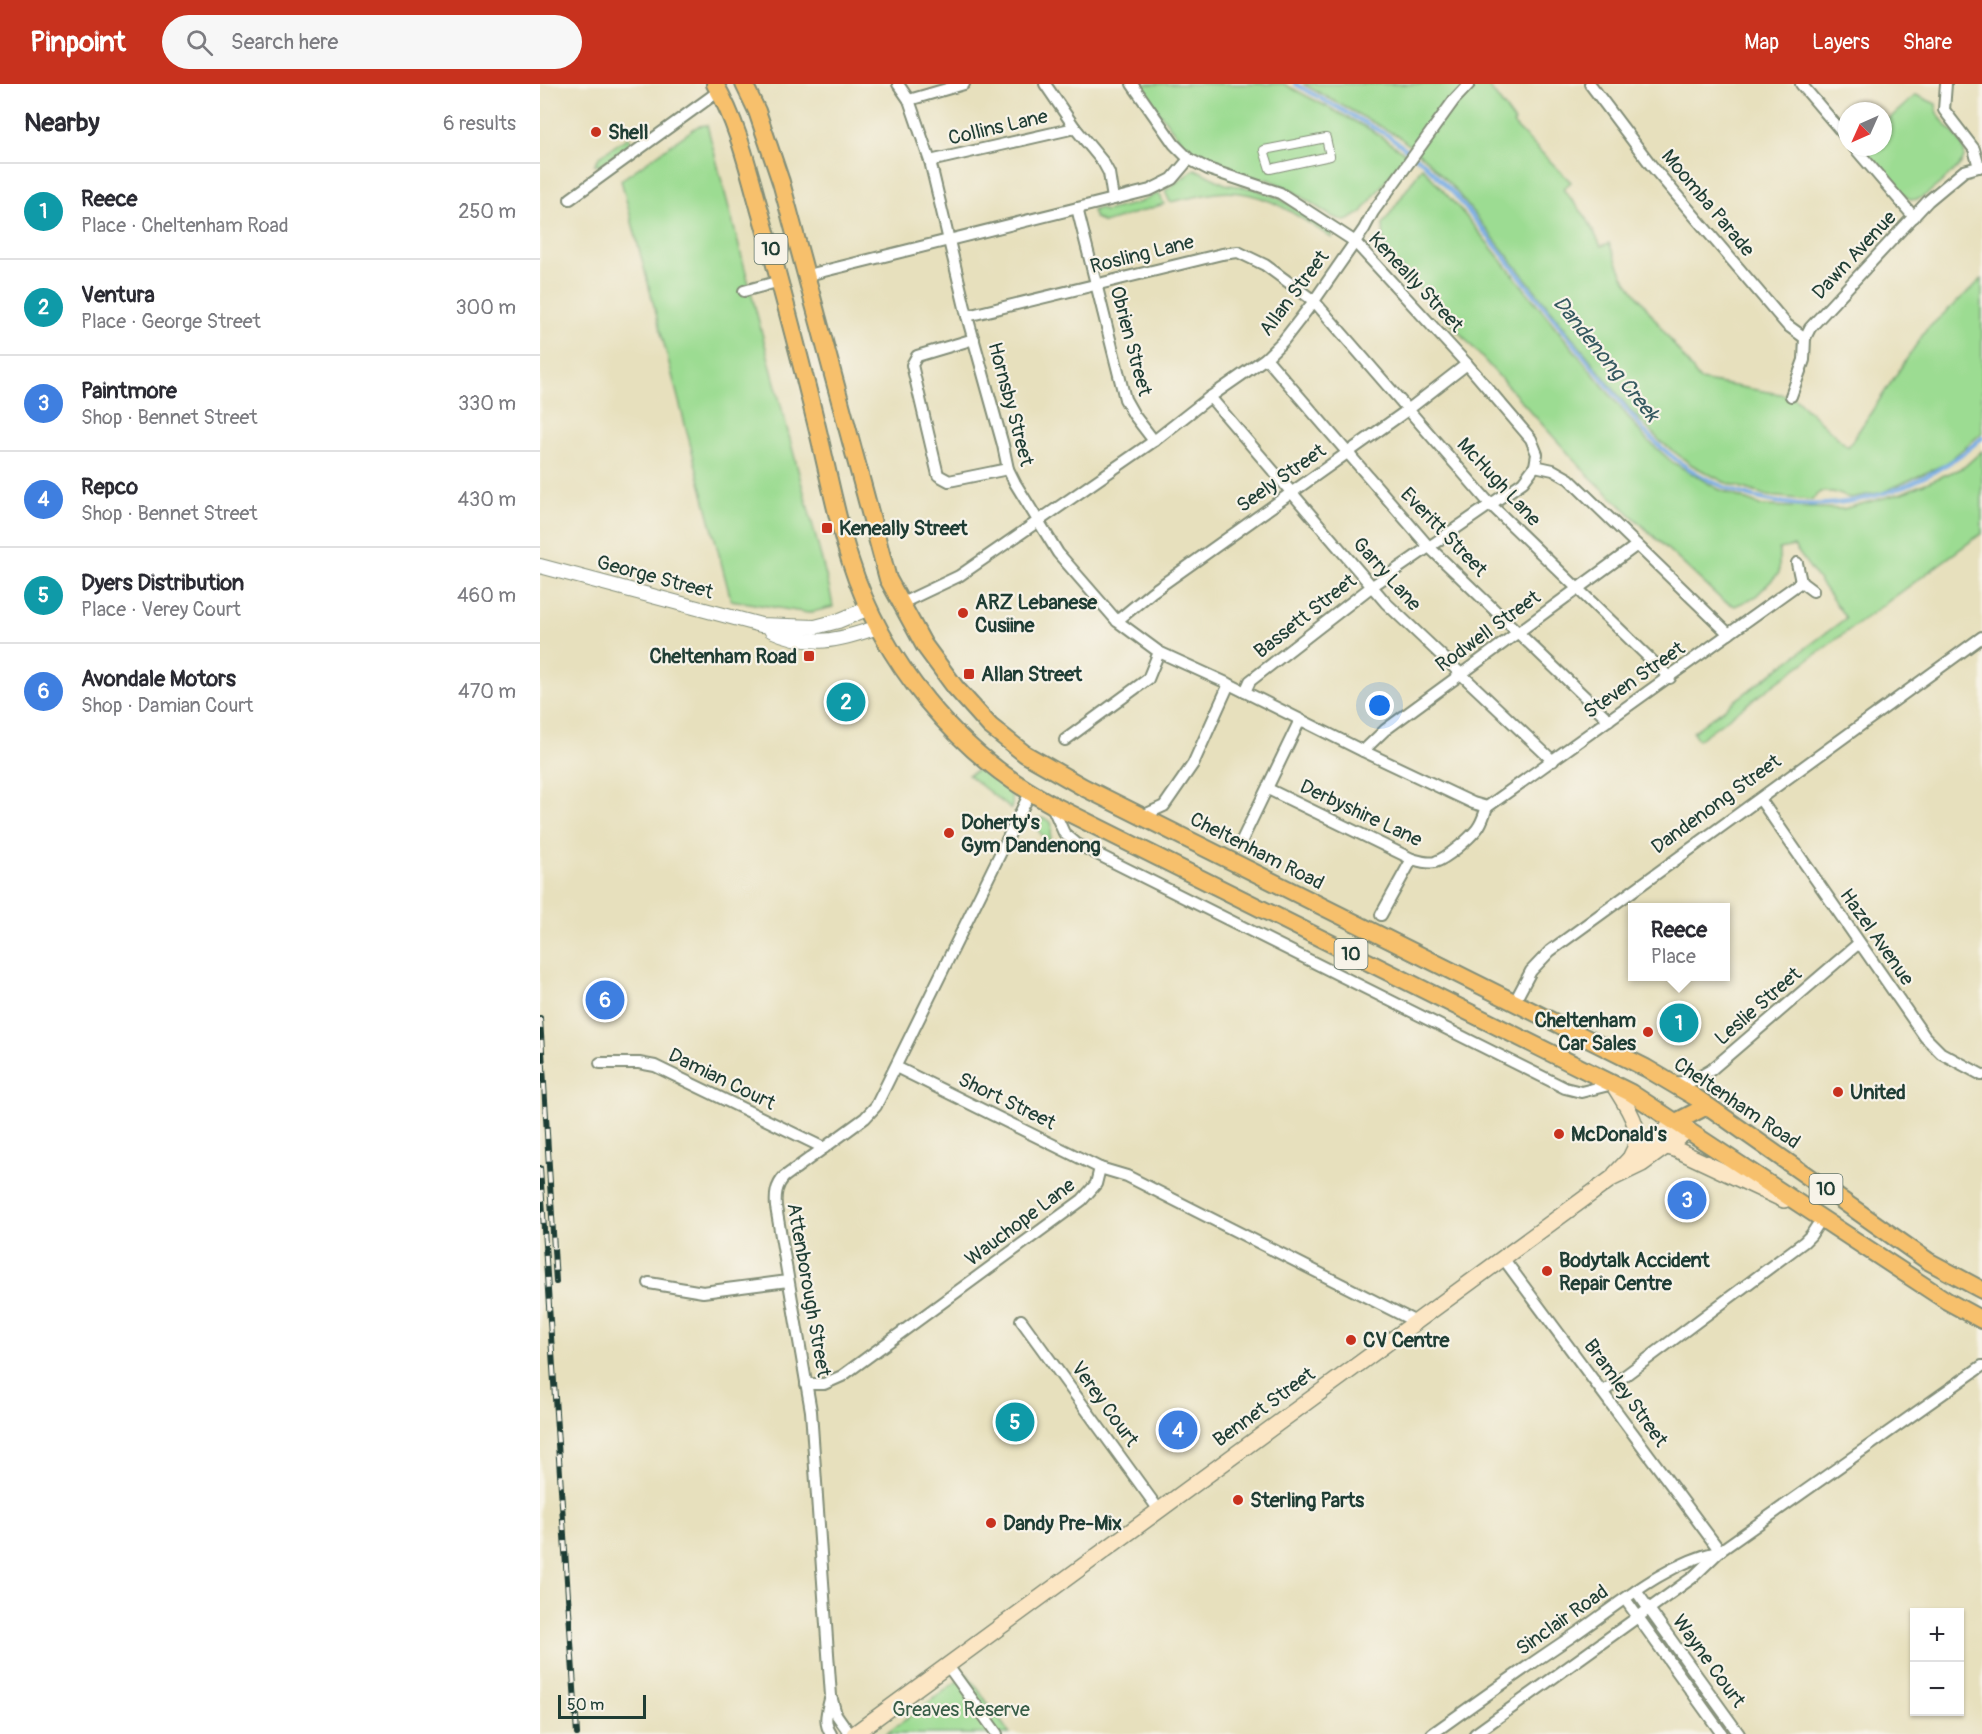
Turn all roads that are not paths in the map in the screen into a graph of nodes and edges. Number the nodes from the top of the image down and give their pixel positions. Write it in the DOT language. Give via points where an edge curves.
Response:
graph roads {
  1 [pos="744,84"];
  2 [pos="898,84"];
  3 [pos="963,84"];
  4 [pos="1045,84"];
  5 [pos="1132,84"];
  6 [pos="1469,84"];
  7 [pos="1590,84"];
  8 [pos="1801,84"];
  9 [pos="1946,84"];
  10 [pos="721,86"];
  11 [pos="909,100"];
  12 [pos="1838,127"];
  13 [pos="1075,128"];
  14 [pos="1862,156"];
  15 [pos="1189,159"];
  16 [pos="930,161"];
  17 [pos="1981,167"];
  18 [pos="1270,169"];
  19 [pos="570,199"];
  20 [pos="1113,199"];
  21 [pos="1077,208"];
  22 [pos="1914,217"];
  23 [pos="949,240"];
  24 [pos="1354,241"];
  25 [pos="808,275"];
  26 [pos="780,281"];
  27 [pos="1097,284"];
  28 [pos="744,291"];
  29 [pos="1314,301"];
  30 [pos="967,316"];
  31 [pos="1805,338"];
  32 [pos="974,339"];
  33 [pos="1266,358"];
  34 [pos="1467,364"];
  35 [pos="1791,396"];
  36 [pos="1210,397"];
  37 [pos="1409,409"];
  38 [pos="1154,441"];
  39 [pos="1348,453"];
  40 [pos="1535,466"];
  41 [pos="1008,469"];
  42 [pos="1292,492"];
  43 [pos="1490,504"];
  44 [pos="1039,520"];
  45 [pos="1637,545"];
  46 [pos="1429,547"];
  47 [pos="1797,562"];
  48 [pos="540,566"];
  49 [pos="1801,582"];
  50 [pos="1371,587"];
  51 [pos="1578,588"];
  52 [pos="1814,591"];
  53 [pos="900,604"];
  54 [pos="869,608"];
  55 [pos="1117,621"];
  56 [pos="761,625"];
  57 [pos="878,627"];
  58 [pos="1518,632"];
  59 [pos="1729,634"];
  60 [pos="1982,637"];
  61 [pos="1160,652"];
  62 [pos="1460,674"];
  63 [pos="1670,678"];
  64 [pos="1229,684"];
  65 [pos="1245,692"];
  66 [pos="1300,720"];
  67 [pos="1609,720"];
  68 [pos="1065,740"];
  69 [pos="1363,751"];
  70 [pos="1553,761"];
  71 [pos="1268,789"];
  72 [pos="1030,793"];
  73 [pos="1760,799"];
  74 [pos="1051,804"];
  75 [pos="1487,807"];
  76 [pos="1142,816"];
  77 [pos="1242,840"];
  78 [pos="1412,859"];
  79 [pos="1381,915"];
  80 [pos="1859,943"];
  81 [pos="1514,1003"];
  82 [pos="1501,1029"];
  83 [pos="600,1063"];
  84 [pos="897,1067"];
  85 [pos="1982,1072"];
  86 [pos="1673,1083"];
  87 [pos="1613,1084"];
  88 [pos="1707,1106"];
  89 [pos="1682,1126"];
  90 [pos="1667,1147"];
  91 [pos="824,1148"];
  92 [pos="1631,1156"];
  93 [pos="1100,1168"];
  94 [pos="1611,1179"];
  95 [pos="1821,1217"];
  96 [pos="1503,1258"];
  97 [pos="788,1281"];
  98 [pos="649,1283"];
  99 [pos="1982,1290"];
  100 [pos="1021,1320"];
  101 [pos="1982,1320"];
  102 [pos="1416,1322"];
  103 [pos="1982,1366"];
  104 [pos="806,1384"];
  105 [pos="1603,1392"];
  106 [pos="1159,1510"];
  107 [pos="1720,1551"];
  108 [pos="1636,1591"];
  109 [pos="1625,1599"];
  110 [pos="1649,1609"];
  111 [pos="1638,1617"];
  112 [pos="948,1666"];
  113 [pos="1707,1689"];
  114 [pos="831,1696"];
  115 [pos="1696,1697"];
  116 [pos="831,1734"];
  117 [pos="850,1734"];
  118 [pos="854,1734"];
  119 [pos="997,1734"];
  120 [pos="1432,1734"];
  121 [pos="1475,1734"];
  122 [pos="1722,1734"];
  123 [pos="1739,1734"];
  1 -- 25 [label="main road, Cheltenham Road / 10" via="781,182"];
  2 -- 11 [label="street, Hornsby Street"];
  3 -- 11 [label="street"];
  4 -- 13 [label="street"];
  5 -- 15 [label="street"];
  6 -- 24 [label="street, Allan Street" via="1444,113"];
  7 -- 31 [label="street, Moomba Parade" via="1671,188 1788,325"];
  8 -- 12 [label="street"];
  9 -- 17 [label="street" via="1944,110 1974,149"];
  10 -- 19 [label="street"];
  10 -- 26 [label="main road, 10"];
  11 -- 16 [label="street, Hornsby Street"];
  13 -- 16 [label="street, Collins Lane"];
  13 -- 20 [label="street" via="1109,173"];
  14 -- 22 [label="street"];
  15 -- 20 [label="street" via="1162,185"];
  15 -- 24 [label="street, Keneally Street" via="1280,194"];
  16 -- 23 [label="street, Hornsby Street"];
  17 -- 22 [label="street, Dawn Avenue" via="1959,175"];
  18 -- 18 [label="street" via="1264,150 1326,138 1330,156"];
  20 -- 21 [label="street"];
  21 -- 23 [label="street"];
  21 -- 27 [label="street, Obrien Street"];
  22 -- 31 [label="street, Dawn Avenue" via="1809,328"];
  23 -- 25 [label="street"];
  23 -- 30 [label="street, Hornsby Street"];
  24 -- 29 [label="street, Allan Street"];
  24 -- 34 [label="street, Keneally Street"];
  25 -- 26 [label="main road"];
  25 -- 53 [label="main road, Cheltenham Road / 10" via="888,579"];
  26 -- 28 [label="street"];
  26 -- 54 [label="main road, 10" via="845,544"];
  27 -- 29 [label="street, Rosling Lane" via="1238,252 1265,265"];
  27 -- 30 [label="street, Rosling Lane"];
  27 -- 38 [label="street, Obrien Street" via="1125,399"];
  29 -- 33 [label="street, Allan Street"];
  29 -- 37 [label="street, McHugh Lane"];
  30 -- 32 [label="street, Hornsby Street"];
  31 -- 35 [label="street, Dawn Avenue" via="1804,360"];
  32 -- 41 [label="street, Hornsby Street"];
  32 -- 41 [label="street" via="917,356 912,365 938,475 949,481"];
  33 -- 36 [label="street, Allan Street"];
  33 -- 39 [label="street, Everitt Street"];
  34 -- 37 [label="street, Seely Street"];
  34 -- 40 [label="street, Keneally Street" via="1531,439 1537,454"];
  36 -- 38 [label="street, Allan Street"];
  36 -- 42 [label="street, Garry Lane"];
  37 -- 39 [label="street, Seely Street"];
  37 -- 43 [label="street, McHugh Lane"];
  38 -- 44 [label="street, Allan Street"];
  39 -- 42 [label="street, Seely Street"];
  39 -- 46 [label="street, Everitt Street"];
  40 -- 43 [label="street, Bassett Street" via="1523,482"];
  40 -- 45 [label="street" via="1569,478"];
  41 -- 44 [label="street, Hornsby Street"];
  42 -- 50 [label="street, Garry Lane"];
  42 -- 55 [label="street, Seely Street"];
  43 -- 46 [label="street, Bassett Street"];
  43 -- 51 [label="street, McHugh Lane"];
  44 -- 53 [label="street, Allan Street" via="959,576"];
  44 -- 55 [label="street, Hornsby Street" via="1058,552"];
  45 -- 51 [label="street, Rodwell Street"];
  45 -- 59 [label="street"];
  46 -- 50 [label="street, Bassett Street"];
  46 -- 58 [label="street, Everitt Street"];
  47 -- 49 [label="street"];
  48 -- 56 [label="street, George Street"];
  49 -- 52 [label="street"];
  49 -- 59 [label="street, Steven Street"];
  50 -- 62 [label="street, Garry Lane"];
  50 -- 65 [label="street, Bassett Street" via="1250,681"];
  51 -- 58 [label="street, Rodwell Street"];
  51 -- 63 [label="street, McHugh Lane"];
  53 -- 54 [label="main road"];
  53 -- 57 [label="main road"];
  53 -- 76 [label="main road, Cheltenham Road / 10" via="930,654 990,726 1026,754"];
  54 -- 56 [label="street, George Street" via="815,627"];
  54 -- 57 [label="main road, 10"];
  55 -- 61 [label="street, Hornsby Street"];
  56 -- 57 [label="street, George Street" via="801,641 844,638"];
  57 -- 72 [label="main road, 10" via="941,717"];
  58 -- 62 [label="street, Rodwell Street"];
  58 -- 67 [label="street, Everitt Street"];
  59 -- 63 [label="street, Steven Street"];
  60 -- 73 [label="street, Dandenong Street"];
  61 -- 64 [label="street, Hornsby Street"];
  61 -- 68 [label="street" via="1148,679"];
  62 -- 69 [label="street, Rodwell Street"];
  62 -- 70 [label="street, Garry Lane"];
  63 -- 67 [label="street, Steven Street"];
  64 -- 65 [label="street, Hornsby Street"];
  64 -- 76 [label="street" via="1192,764 1164,806"];
  65 -- 66 [label="street, Hornsby Street"];
  66 -- 69 [label="street, Hornsby Street"];
  66 -- 71 [label="street, Derbyshire Lane"];
  67 -- 70 [label="street, Steven Street"];
  69 -- 75 [label="street, Hornsby Street"];
  70 -- 75 [label="street, Steven Street"];
  71 -- 77 [label="street, Derbyshire Lane"];
  71 -- 78 [label="street, Derbyshire Lane"];
  72 -- 74 [label="main road, 10"];
  72 -- 84 [label="street, Attenborough Street"];
  73 -- 80 [label="street, Hazel Avenue"];
  73 -- 81 [label="street, Dandenong Street" via="1550,951 1531,971"];
  74 -- 82 [label="main road, 10"];
  74 -- 87 [label="street" via="1064,833 1077,844 1565,1088 1584,1092"];
  75 -- 78 [label="street, Derbyshire Lane" via="1477,830 1451,853 1427,863"];
  76 -- 81 [label="main road, Cheltenham Road / 10"];
  78 -- 79 [label="street"];
  80 -- 85 [label="street, Hazel Avenue" via="1925,1037 1941,1053"];
  80 -- 86 [label="street, Leslie Street" via="1706,1073"];
  81 -- 82 [label="main road, Dandenong Street"];
  81 -- 86 [label="main road, Cheltenham Road / 10"];
  82 -- 87 [label="main road, 10"];
  83 -- 91 [label="street, Damian Court" via="655,1066"];
  84 -- 91 [label="street, Attenborough Street" via="871,1113"];
  84 -- 93 [label="street, Short Street"];
  86 -- 88 [label="main road, Cheltenham Road / 10"];
  87 -- 89 [label="main road, 10"];
  87 -- 92 [label="main road" via="1638,1133"];
  88 -- 89 [label="main road"];
  88 -- 99 [label="main road, Cheltenham Road / 10" via="1928,1261"];
  89 -- 90 [label="main road, Bennet Street"];
  89 -- 92 [label="main road, Bennet Street"];
  89 -- 95 [label="main road, 10"];
  90 -- 94 [label="main road, Bennet Street"];
  90 -- 95 [label="main road"];
  91 -- 97 [label="street, Attenborough Street" via="784,1177 776,1192"];
  92 -- 94 [label="main road, Bennet Street"];
  93 -- 102 [label="street" via="1127,1176"];
  93 -- 104 [label="street, Wauchope Lane" via="1096,1184 1082,1200 842,1376 824,1384"];
  94 -- 96 [label="main road, Bennet Street"];
  95 -- 101 [label="main road, 10"];
  95 -- 105 [label="street" via="1803,1242"];
  96 -- 102 [label="main road, Bennet Street"];
  96 -- 105 [label="street, Bramley Street"];
  97 -- 98 [label="street" via="703,1292"];
  97 -- 104 [label="street, Attenborough Street"];
  100 -- 106 [label="street, Verey Court"];
  102 -- 106 [label="main road, Bennet Street"];
  103 -- 107 [label="street, Sinclair Road"];
  104 -- 114 [label="street, Attenborough Street"];
  105 -- 107 [label="street, Bramley Street"];
  106 -- 112 [label="main road, Bennet Street"];
  107 -- 108 [label="street, Sinclair Road" via="1684,1561"];
  107 -- 110 [label="street, Sinclair Road" via="1696,1575"];
  108 -- 109 [label="street, Sinclair Road"];
  108 -- 110 [label="street, Wayne Court"];
  109 -- 111 [label="street, Wayne Court"];
  109 -- 120 [label="street, Sinclair Road"];
  110 -- 111 [label="street, Sinclair Road"];
  110 -- 113 [label="street, Wayne Court"];
  111 -- 115 [label="street, Wayne Court"];
  111 -- 121 [label="street, Sinclair Road"];
  112 -- 118 [label="main road, Bennet Street"];
  112 -- 119 [label="street"];
  113 -- 115 [label="street"];
  113 -- 123 [label="street, Wayne Court"];
  114 -- 116 [label="street, Attenborough Street" via="826,1719"];
  114 -- 117 [label="street, Attenborough Street" via="836,1714"];
  115 -- 122 [label="street, Wayne Court"];
}
